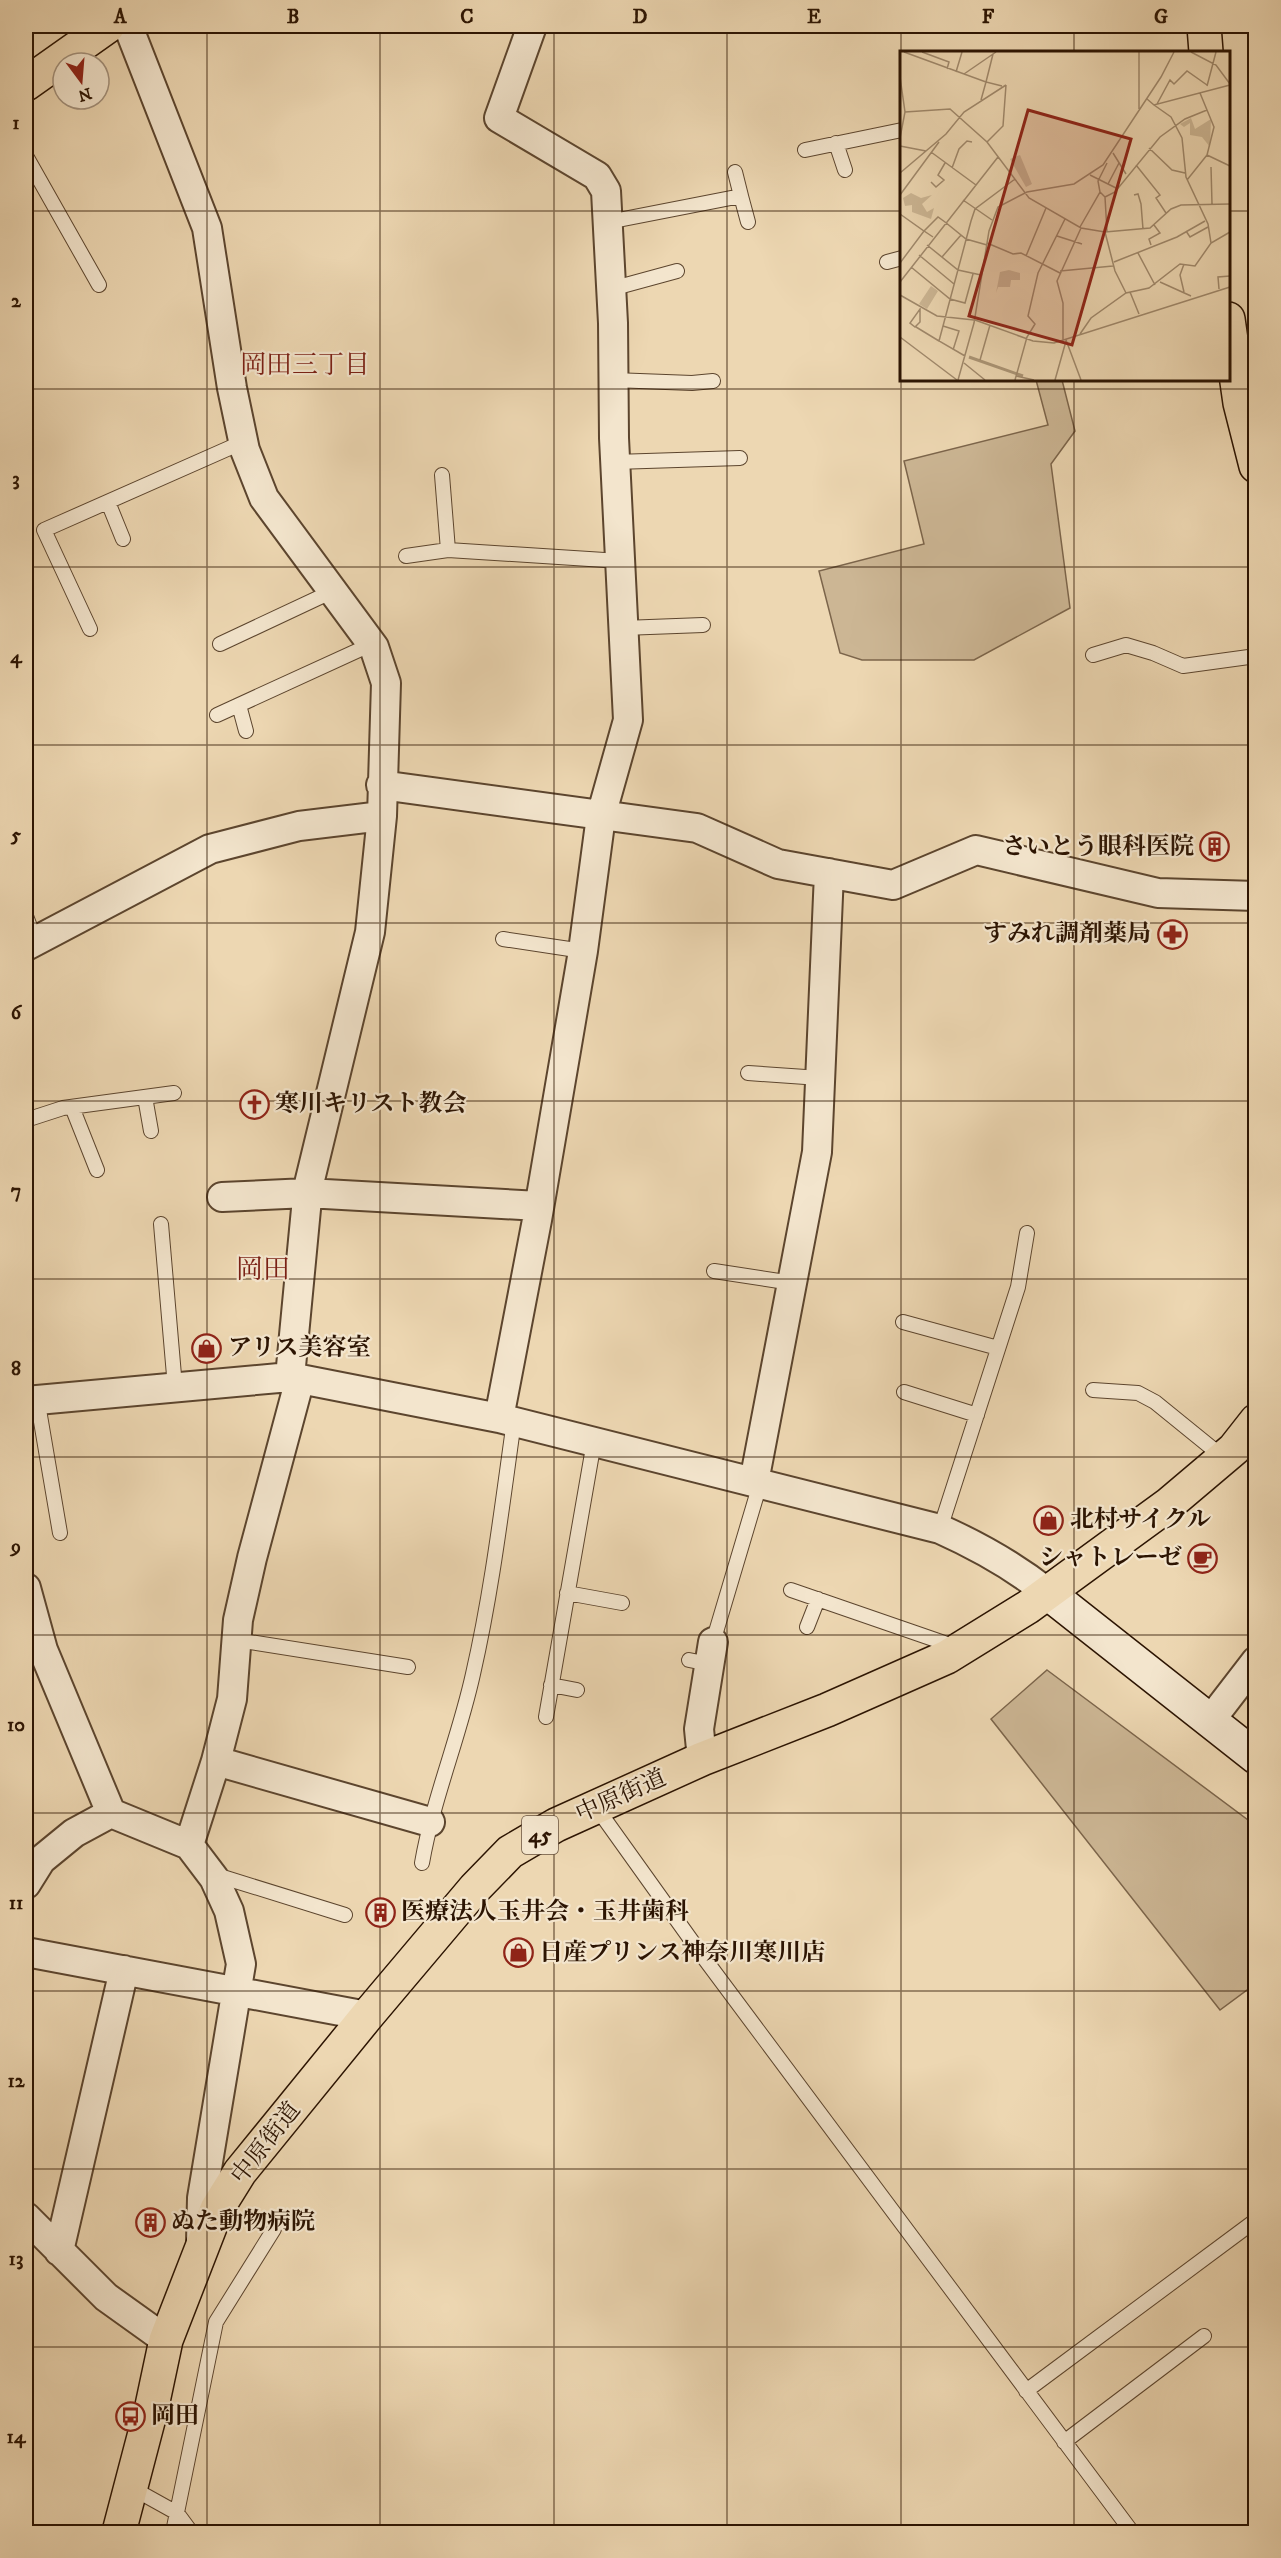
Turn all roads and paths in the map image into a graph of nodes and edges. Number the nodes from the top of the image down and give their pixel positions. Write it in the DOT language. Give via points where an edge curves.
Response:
graph roads {
  1 [pos="128,26"];
  2 [pos="532,26"];
  3 [pos="90,29"];
  4 [pos="26,84"];
  5 [pos="900,130"];
  6 [pos="836,143"];
  7 [pos="805,150"];
  8 [pos="26,156"];
  9 [pos="845,170"];
  10 [pos="735,172"];
  11 [pos="741,196"];
  12 [pos="608,222"];
  13 [pos="748,222"];
  14 [pos="900,258"];
  15 [pos="886,262"];
  16 [pos="677,271"];
  17 [pos="99,285"];
  18 [pos="611,289"];
  19 [pos="1230,333"];
  20 [pos="613,380"];
  21 [pos="713,381"];
  22 [pos="243,442"];
  23 [pos="740,458"];
  24 [pos="615,462"];
  25 [pos="1256,466"];
  26 [pos="442,475"];
  27 [pos="108,502"];
  28 [pos="123,539"];
  29 [pos="448,550"];
  30 [pos="406,556"];
  31 [pos="620,561"];
  32 [pos="333,591"];
  33 [pos="703,625"];
  34 [pos="623,628"];
  35 [pos="90,629"];
  36 [pos="220,644"];
  37 [pos="372,644"];
  38 [pos="1093,655"];
  39 [pos="1256,656"];
  40 [pos="239,705"];
  41 [pos="218,715"];
  42 [pos="246,731"];
  43 [pos="381,785"];
  44 [pos="382,816"];
  45 [pos="602,816"];
  46 [pos="829,873"];
  47 [pos="1256,896"];
  48 [pos="29,934"];
  49 [pos="503,939"];
  50 [pos="583,951"];
  51 [pos="748,1072"];
  52 [pos="820,1078"];
  53 [pos="174,1093"];
  54 [pos="145,1097"];
  55 [pos="72,1107"];
  56 [pos="26,1120"];
  57 [pos="151,1131"];
  58 [pos="97,1170"];
  59 [pos="307,1194"];
  60 [pos="222,1197"];
  61 [pos="539,1206"];
  62 [pos="161,1224"];
  63 [pos="1027,1233"];
  64 [pos="714,1271"];
  65 [pos="792,1283"];
  66 [pos="903,1322"];
  67 [pos="998,1348"];
  68 [pos="295,1378"];
  69 [pos="174,1387"];
  70 [pos="1093,1390"];
  71 [pos="904,1392"];
  72 [pos="31,1400"];
  73 [pos="977,1414"];
  74 [pos="507,1420"];
  75 [pos="1256,1421"];
  76 [pos="594,1442"];
  77 [pos="1224,1458"];
  78 [pos="757,1483"];
  79 [pos="940,1529"];
  80 [pos="60,1533"];
  81 [pos="26,1588"];
  82 [pos="791,1590"];
  83 [pos="567,1593"];
  84 [pos="1048,1593"];
  85 [pos="818,1599"];
  86 [pos="622,1603"];
  87 [pos="807,1628"];
  88 [pos="32,1639"];
  89 [pos="237,1640"];
  90 [pos="961,1648"];
  91 [pos="704,1655"];
  92 [pos="1256,1661"];
  93 [pos="408,1667"];
  94 [pos="551,1685"];
  95 [pos="577,1690"];
  96 [pos="546,1717"];
  97 [pos="1209,1722"];
  98 [pos="1256,1757"];
  99 [pos="702,1760"];
  100 [pos="216,1761"];
  101 [pos="596,1807"];
  102 [pos="111,1813"];
  103 [pos="430,1822"];
  104 [pos="189,1845"];
  105 [pos="422,1863"];
  106 [pos="210,1873"];
  107 [pos="26,1884"];
  108 [pos="345,1915"];
  109 [pos="26,1953"];
  110 [pos="124,1971"];
  111 [pos="237,1991"];
  112 [pos="366,2016"];
  113 [pos="26,2217"];
  114 [pos="1256,2220"];
  115 [pos="274,2229"];
  116 [pos="201,2247"];
  117 [pos="59,2252"];
  118 [pos="1204,2336"];
  119 [pos="166,2340"];
  120 [pos="1026,2391"];
  121 [pos="1065,2442"];
  122 [pos="132,2488"];
  123 [pos="177,2513"];
  124 [pos="119,2532"];
  125 [pos="173,2532"];
  126 [pos="190,2532"];
  127 [pos="1132,2532"];
  1 -- 22 [label="street" via="207,228"];
  2 -- 12 [label="street" via="499,117 597,176 606,190"];
  3 -- 4 [label="main road"];
  5 -- 6 [label="lane"];
  6 -- 7 [label="lane"];
  6 -- 9 [label="lane"];
  8 -- 17 [label="lane"];
  10 -- 11 [label="lane"];
  11 -- 12 [label="lane"];
  11 -- 13 [label="lane"];
  12 -- 18 [label="street"];
  14 -- 15 [label="lane"];
  16 -- 18 [label="lane"];
  18 -- 20 [label="street"];
  19 -- 25 [label="main road" via="1240,403"];
  20 -- 21 [label="lane"];
  20 -- 24 [label="street"];
  22 -- 27 [label="lane"];
  22 -- 32 [label="street" via="264,498"];
  23 -- 24 [label="lane"];
  24 -- 31 [label="street"];
  26 -- 29 [label="lane"];
  27 -- 28 [label="lane"];
  27 -- 35 [label="lane" via="44,530"];
  29 -- 30 [label="lane"];
  29 -- 31 [label="lane"];
  31 -- 34 [label="street"];
  32 -- 36 [label="lane"];
  32 -- 37 [label="street"];
  33 -- 34 [label="lane"];
  34 -- 45 [label="street" via="628,720"];
  37 -- 40 [label="lane"];
  37 -- 43 [label="street" via="386,683"];
  38 -- 39 [label="lane" via="1126,645 1183,666"];
  40 -- 41 [label="lane"];
  40 -- 42 [label="lane"];
  43 -- 44 [label="street"];
  43 -- 45 [label="street"];
  44 -- 48 [label="street" via="299,826 210,849"];
  44 -- 59 [label="street" via="370,932"];
  45 -- 46 [label="street" via="696,828 778,864"];
  45 -- 50 [label="street"];
  46 -- 47 [label="street" via="892,885 976,850 1158,893"];
  46 -- 52 [label="street"];
  49 -- 50 [label="lane"];
  50 -- 61 [label="street"];
  51 -- 52 [label="lane"];
  52 -- 65 [label="street" via="817,1152"];
  53 -- 54 [label="lane"];
  54 -- 55 [label="lane"];
  54 -- 57 [label="lane"];
  55 -- 56 [label="lane"];
  55 -- 58 [label="lane"];
  59 -- 60 [label="street"];
  59 -- 61 [label="street"];
  59 -- 68 [label="street"];
  61 -- 74 [label="street"];
  62 -- 69 [label="lane"];
  63 -- 67 [label="lane" via="1018,1287"];
  64 -- 65 [label="lane"];
  65 -- 78 [label="street"];
  66 -- 67 [label="lane"];
  67 -- 73 [label="lane"];
  68 -- 69 [label="street"];
  68 -- 74 [label="street"];
  68 -- 89 [label="street" via="238,1620"];
  69 -- 72 [label="street"];
  70 -- 77 [label="lane" via="1138,1393 1155,1402"];
  71 -- 73 [label="lane"];
  72 -- 80 [label="lane"];
  73 -- 79 [label="lane"];
  74 -- 76 [label="street"];
  74 -- 103 [label="lane" via="487,1607 473,1677"];
  75 -- 77 [label="main road, 中原街道 / 45"];
  76 -- 78 [label="street"];
  76 -- 83 [label="lane"];
  77 -- 84 [label="main road, 中原街道 / 45" via="1170,1504"];
  78 -- 79 [label="street"];
  78 -- 91 [label="lane"];
  79 -- 84 [label="street" via="974,1544"];
  81 -- 88 [label="street"];
  82 -- 85 [label="lane"];
  83 -- 86 [label="lane"];
  83 -- 94 [label="lane"];
  84 -- 90 [label="main road, 中原街道 / 45"];
  84 -- 97 [label="street"];
  85 -- 87 [label="lane"];
  85 -- 90 [label="lane"];
  88 -- 102 [label="street" via="42,1650"];
  89 -- 93 [label="lane"];
  89 -- 100 [label="street" via="232,1699"];
  90 -- 99 [label="main road, 中原街道 / 45" via="827,1710"];
  91 -- 99 [label="street" via="699,1729"];
  92 -- 97 [label="street"];
  94 -- 95 [label="lane"];
  94 -- 96 [label="lane"];
  97 -- 98 [label="street"];
  99 -- 101 [label="main road, 中原街道 / 45"];
  100 -- 103 [label="street"];
  100 -- 104 [label="street"];
  101 -- 112 [label="main road, 中原街道 / 45" via="510,1852"];
  101 -- 120 [label="lane"];
  102 -- 104 [label="street"];
  102 -- 107 [label="street" via="41,1860"];
  103 -- 105 [label="lane"];
  104 -- 106 [label="street"];
  106 -- 108 [label="lane"];
  106 -- 111 [label="street" via="230,1911 241,1964"];
  109 -- 110 [label="street"];
  110 -- 111 [label="street"];
  110 -- 117 [label="street"];
  111 -- 112 [label="street"];
  111 -- 116 [label="street" via="202,2198"];
  112 -- 116 [label="main road, 中原街道 / 45" via="240,2172 217,2209"];
  113 -- 117 [label="street"];
  114 -- 120 [label="lane"];
  115 -- 123 [label="lane" via="216,2322"];
  116 -- 119 [label="main road, 中原街道 / 45"];
  117 -- 119 [label="street" via="106,2297"];
  118 -- 121 [label="lane"];
  119 -- 122 [label="main road, 中原街道 / 45"];
  120 -- 121 [label="lane"];
  121 -- 127 [label="lane"];
  122 -- 123 [label="lane"];
  122 -- 124 [label="main road, 中原街道 / 45"];
  123 -- 125 [label="lane"];
  123 -- 126 [label="lane"];
}
